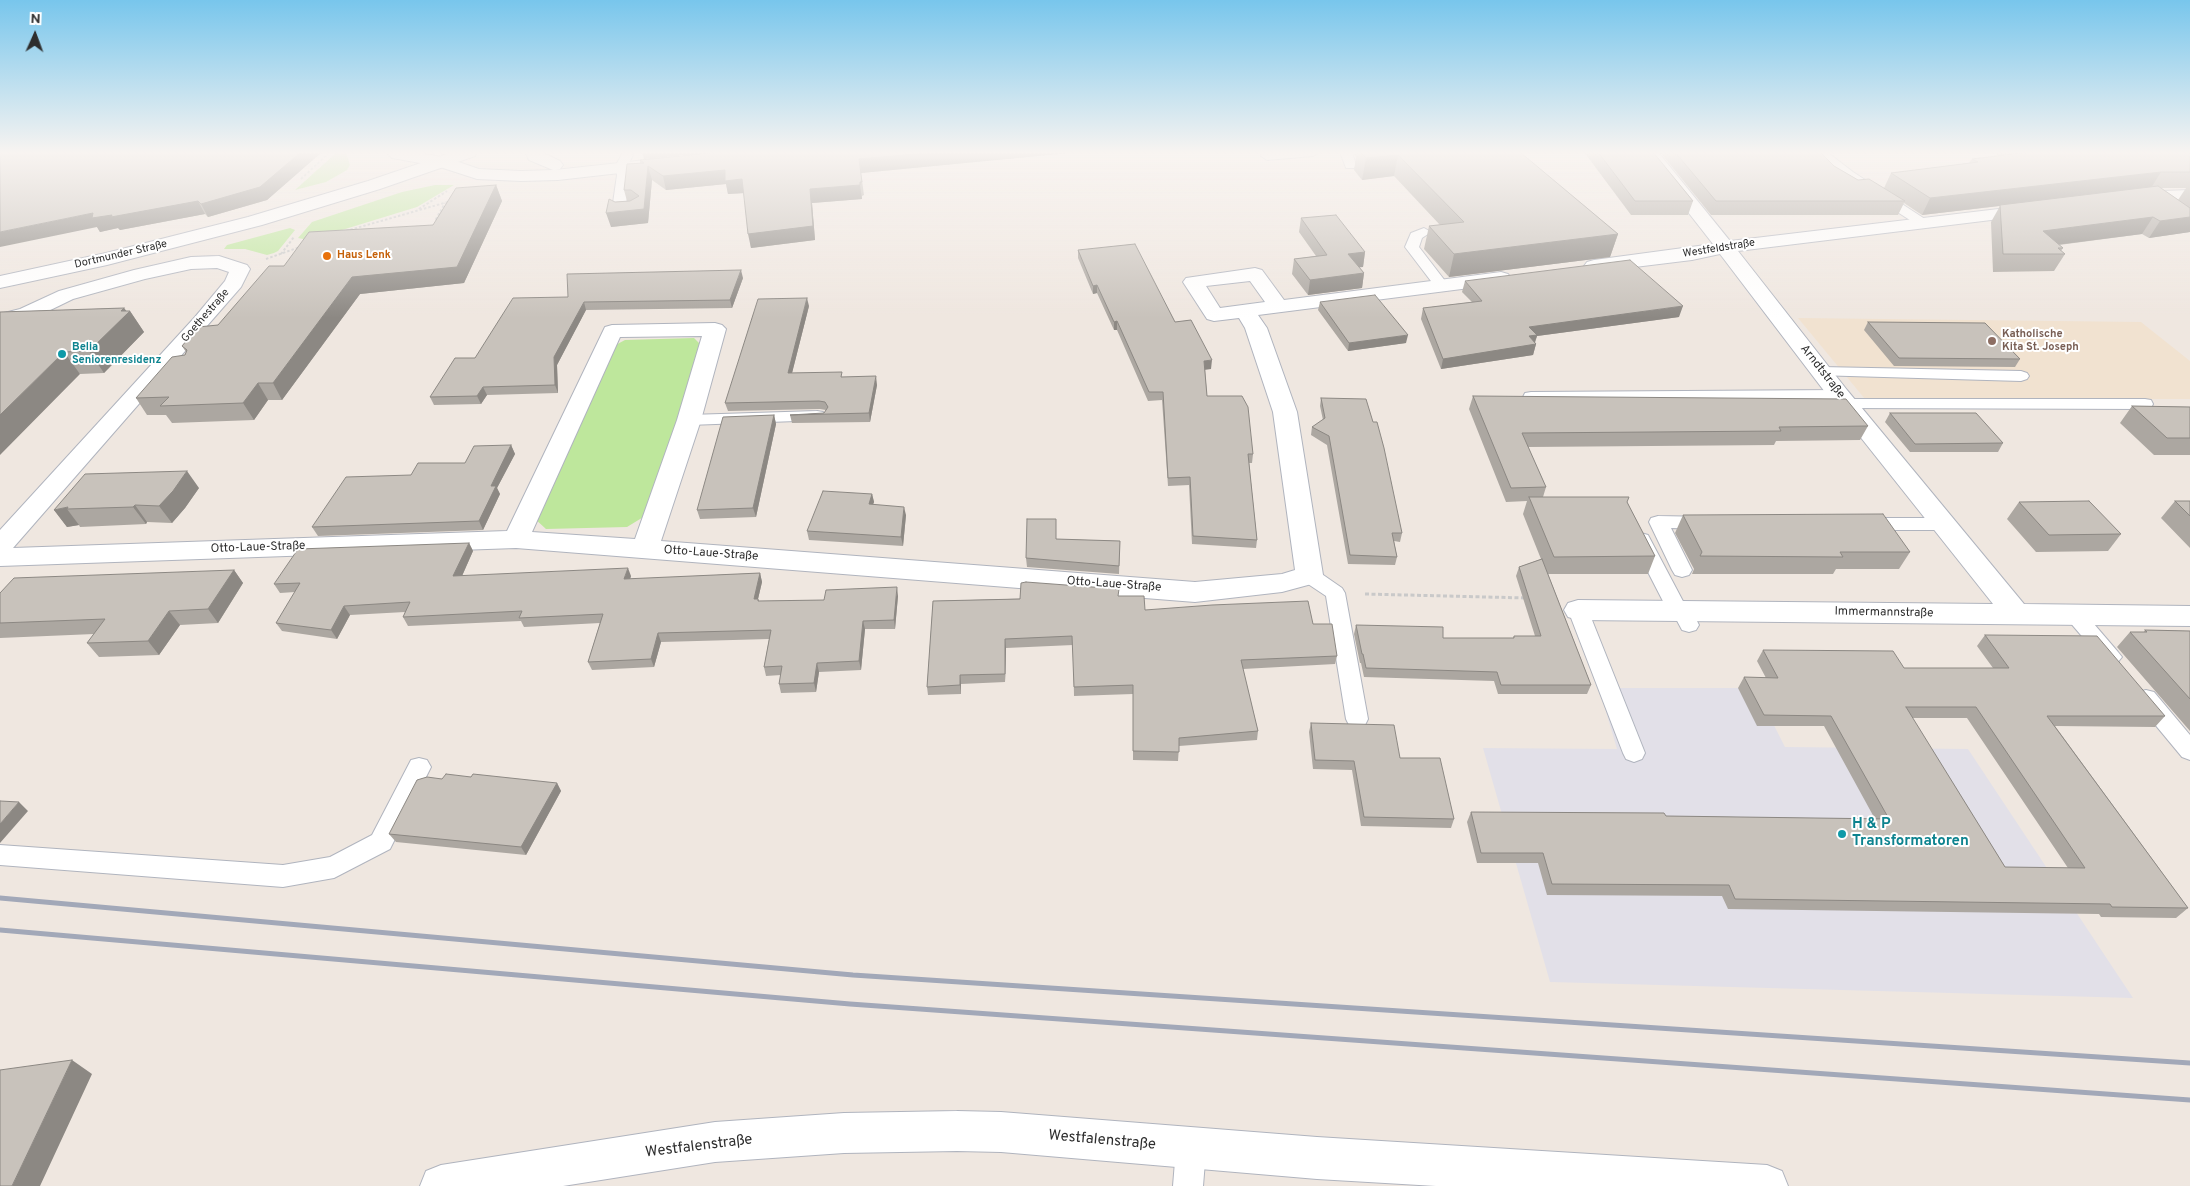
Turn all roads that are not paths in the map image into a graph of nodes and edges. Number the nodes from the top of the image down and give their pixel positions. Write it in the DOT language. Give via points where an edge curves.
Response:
graph roads {
  1 [pos="301,207"];
  2 [pos="618,207"];
  3 [pos="1694,207"];
  4 [pos="1899,207"];
  5 [pos="2049,207"];
  6 [pos="2170,207"];
  7 [pos="634,209"];
  8 [pos="2175,211"];
  9 [pos="1924,223"];
  10 [pos="1424,232"];
  11 [pos="1725,246"];
  12 [pos="1577,268"];
  13 [pos="1519,276"];
  14 [pos="0,282"];
  15 [pos="1442,286"];
  16 [pos="1278,306"];
  17 [pos="1245,311"];
  18 [pos="0,320"];
  19 [pos="1821,372"];
  20 [pos="2021,376"];
  21 [pos="1512,397"];
  22 [pos="1843,400"];
  23 [pos="2145,404"];
  24 [pos="820,416"];
  25 [pos="689,420"];
  26 [pos="1631,518"];
  27 [pos="1727,523"];
  28 [pos="1846,524"];
  29 [pos="1945,524"];
  30 [pos="516,538"];
  31 [pos="0,546"];
  32 [pos="645,549"];
  33 [pos="0,557"];
  34 [pos="1682,570"];
  35 [pos="1310,575"];
  36 [pos="1578,610"];
  37 [pos="2016,614"];
  38 [pos="1683,615"];
  39 [pos="2075,615"];
  40 [pos="2190,616"];
  41 [pos="1357,719"];
  42 [pos="2190,751"];
  43 [pos="1634,753"];
  44 [pos="418,767"];
  45 [pos="0,855"];
  46 [pos="1190,1167"];
  47 [pos="456,1184"];
  48 [pos="1767,1186"];
  1 -- 14 [label="street, Dortmunder Straße" via="107,259"];
  2 -- 7 [label="lane" via="618,210"];
  3 -- 11 [label="street, Arndtstraße"];
  4 -- 9 [label="lane"];
  5 -- 9 [label="street, Westfeldstraße"];
  6 -- 8 [label="street"];
  9 -- 11 [label="street, Westfeldstraße"];
  10 -- 15 [label="lane" via="1416,236 1412,247"];
  11 -- 12 [label="street, Westfeldstraße" via="1692,254"];
  11 -- 19 [label="street, Arndtstraße"];
  13 -- 15 [label="street"];
  15 -- 16 [label="street"];
  16 -- 17 [label="street"];
  16 -- 17 [label="street" via="1255,274 1193,282 1214,315"];
  17 -- 35 [label="street" via="1256,328 1285,412"];
  18 -- 31 [label="street, Goethestraße" via="27,314 66,295 190,263 219,262 240,269 197,337"];
  19 -- 20 [label="lane"];
  19 -- 22 [label="street, Arndtstraße"];
  21 -- 22 [label="lane"];
  22 -- 23 [label="lane"];
  22 -- 29 [label="street, Arndtstraße"];
  24 -- 25 [label="lane"];
  25 -- 30 [label="street, Otto-Laue-Straße" via="715,329 612,332"];
  25 -- 32 [label="street, Otto-Laue-Straße"];
  26 -- 38 [label="lane"];
  27 -- 34 [label="lane" via="1658,522"];
  28 -- 29 [label="lane"];
  29 -- 37 [label="street, Arndtstraße"];
  30 -- 32 [label="street, Otto-Laue-Straße"];
  30 -- 33 [label="street, Otto-Laue-Straße"];
  32 -- 35 [label="street, Otto-Laue-Straße" via="1195,592 1282,583"];
  35 -- 41 [label="lane" via="1335,593"];
  36 -- 38 [label="street, Immermannstraße"];
  36 -- 43 [label="lane"];
  37 -- 38 [label="street, Immermannstraße"];
  37 -- 39 [label="street, Immermannstraße"];
  39 -- 40 [label="street, Immermannstraße"];
  39 -- 42 [label="lane"];
  44 -- 45 [label="lane" via="381,842 334,867 283,876"];
  46 -- 47 [label="street, Westfalenstraße" via="1001,1132 844,1133 715,1142"];
  46 -- 48 [label="street, Westfalenstraße"];
}
